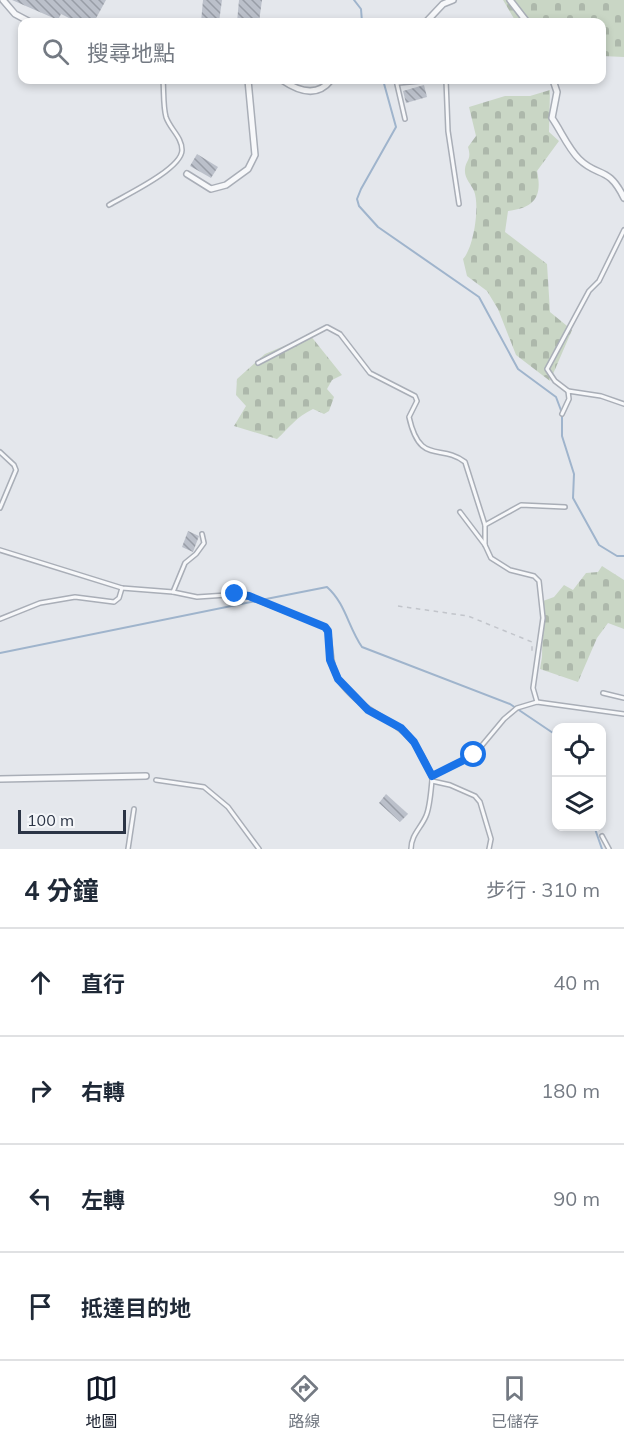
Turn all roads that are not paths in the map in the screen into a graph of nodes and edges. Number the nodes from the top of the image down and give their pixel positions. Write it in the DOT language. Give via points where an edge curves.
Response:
graph roads {
  1 [pos="3,0"];
  2 [pos="453,0"];
  3 [pos="510,0"];
  4 [pos="444,2"];
  5 [pos="22,18"];
  6 [pos="430,18"];
  7 [pos="524,18"];
  8 [pos="163,84"];
  9 [pos="248,84"];
  10 [pos="289,84"];
  11 [pos="325,84"];
  12 [pos="398,84"];
  13 [pos="446,84"];
  14 [pos="554,84"];
  15 [pos="405,119"];
  16 [pos="187,174"];
  17 [pos="624,198"];
  18 [pos="459,204"];
  19 [pos="109,205"];
  20 [pos="624,230"];
  21 [pos="258,363"];
  22 [pos="568,391"];
  23 [pos="624,404"];
  24 [pos="562,414"];
  25 [pos="0,452"];
  26 [pos="566,507"];
  27 [pos="0,508"];
  28 [pos="460,512"];
  29 [pos="485,525"];
  30 [pos="202,534"];
  31 [pos="485,545"];
  32 [pos="0,550"];
  33 [pos="122,588"];
  34 [pos="173,592"];
  35 [pos="0,619"];
  36 [pos="603,693"];
  37 [pos="624,698"];
  38 [pos="537,702"];
  39 [pos="624,714"];
  40 [pos="146,776"];
  41 [pos="432,778"];
  42 [pos="0,779"];
  43 [pos="156,780"];
  44 [pos="134,809"];
  45 [pos="602,836"];
  46 [pos="128,849"];
  47 [pos="259,849"];
  48 [pos="411,849"];
  49 [pos="489,849"];
  50 [pos="609,849"];
  1 -- 5 [label="street"];
  2 -- 4 [label="street"];
  3 -- 7 [label="street"];
  4 -- 6 [label="street"];
  8 -- 19 [label="lane" via="166,117 179,138 182,152 166,171"];
  9 -- 16 [label="street" via="255,155 248,169 226,185 211,189"];
  10 -- 11 [label="street" via="310,92"];
  12 -- 15 [label="lane"];
  13 -- 18 [label="lane" via="448,131"];
  14 -- 17 [label="street" via="557,92 552,118 579,159 616,182"];
  20 -- 22 [label="lane" via="599,281 589,291 546,369"];
  21 -- 29 [label="lane" via="327,327 340,334 370,373 415,396 417,401 409,417 416,438 432,453 465,462"];
  22 -- 23 [label="lane"];
  22 -- 24 [label="lane"];
  25 -- 27 [label="lane" via="16,470"];
  26 -- 29 [label="lane" via="521,506"];
  28 -- 31 [label="lane"];
  29 -- 31 [label="lane"];
  30 -- 34 [label="lane" via="204,543 185,563"];
  31 -- 38 [label="lane" via="486,553 498,564 524,571 539,581 543,618 533,688"];
  32 -- 33 [label="lane"];
  33 -- 34 [label="lane"];
  33 -- 35 [label="lane" via="114,602 75,597 40,603"];
  34 -- 41 [label="lane" via="196,597 242,594 325,627 330,660 338,679 368,710 401,728 414,742"];
  36 -- 37 [label="lane"];
  38 -- 39 [label="lane"];
  38 -- 41 [label="lane" via="517,708 474,755"];
  40 -- 42 [label="street"];
  41 -- 48 [label="lane" via="427,814 415,833"];
  41 -- 49 [label="lane" via="475,796 480,802 491,839"];
  43 -- 47 [label="lane" via="204,787 228,807"];
  44 -- 46 [label="lane"];
  45 -- 50 [label="lane"];
}
